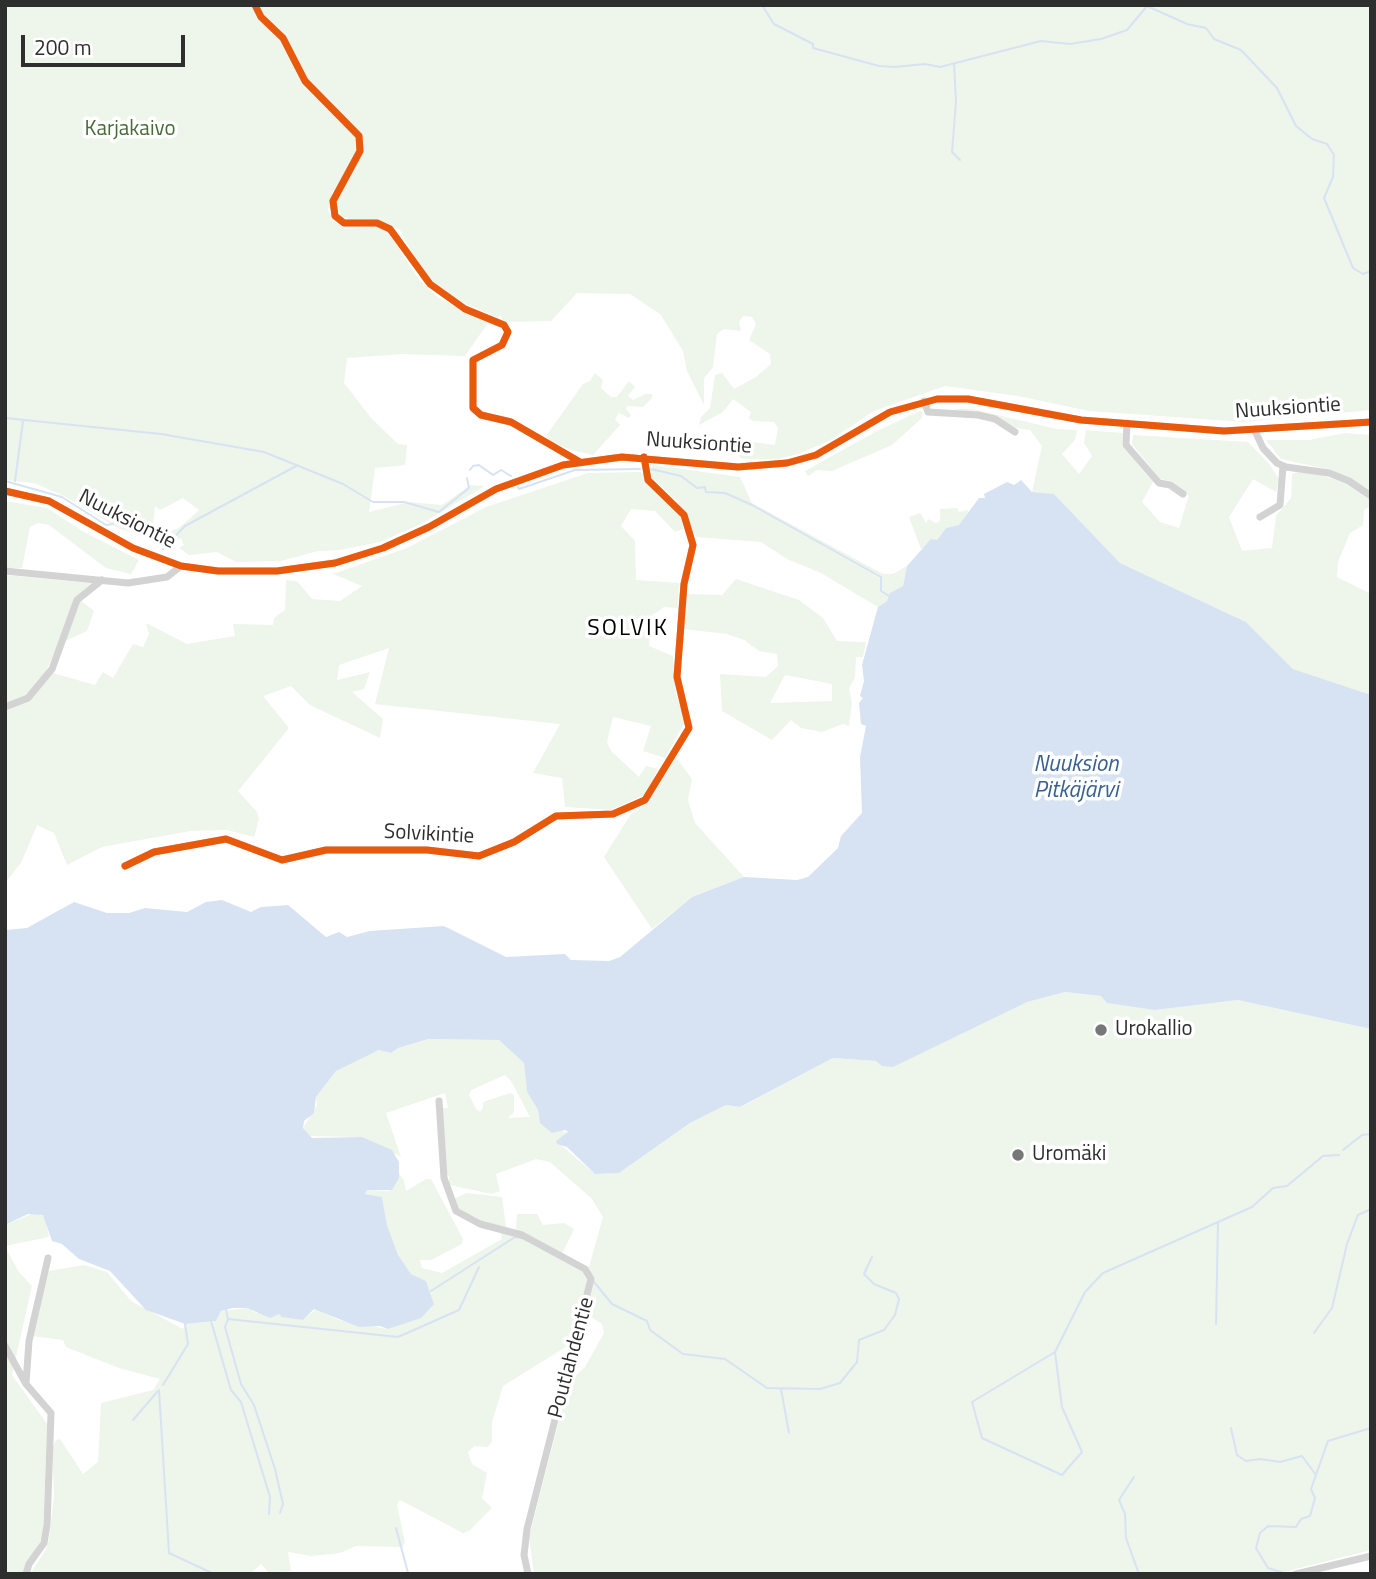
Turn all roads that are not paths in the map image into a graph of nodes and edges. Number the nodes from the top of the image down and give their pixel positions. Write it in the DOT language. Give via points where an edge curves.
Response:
graph roads {
  1 [pos="255,5"];
  2 [pos="924,401"];
  3 [pos="1371,422"];
  4 [pos="1127,423"];
  5 [pos="1255,431"];
  6 [pos="1015,432"];
  7 [pos="644,457"];
  8 [pos="580,462"];
  9 [pos="1283,466"];
  10 [pos="5,491"];
  11 [pos="1183,494"];
  12 [pos="1371,496"];
  13 [pos="1260,517"];
  14 [pos="181,566"];
  15 [pos="5,571"];
  16 [pos="102,580"];
  17 [pos="5,707"];
  18 [pos="125,866"];
  19 [pos="439,1101"];
  20 [pos="48,1258"];
  21 [pos="5,1346"];
  22 [pos="26,1384"];
  23 [pos="1371,1556"];
  24 [pos="26,1574"];
  25 [pos="528,1574"];
  26 [pos="1297,1574"];
  1 -- 8 [label="street" via="284,38 305,80 359,136 360,151 333,201 335,216 344,223 377,223 390,229 430,284 465,309 504,326 508,332 502,345 473,360 473,408 481,415 510,422"];
  2 -- 4 [label="street, Nuuksiontie" via="968,399 1062,418"];
  2 -- 6 [label="street" via="928,412 978,415"];
  2 -- 7 [label="street, Nuuksiontie" via="890,412 816,455 787,463 738,467"];
  3 -- 5 [label="street, Nuuksiontie"];
  4 -- 5 [label="street, Nuuksiontie"];
  4 -- 11 [label="street" via="1126,445 1159,483"];
  5 -- 9 [label="street" via="1270,457"];
  7 -- 8 [label="street, Nuuksiontie"];
  7 -- 18 [label="street, Solvikintie" via="648,480 684,515 693,545 677,647 677,687 689,728 645,800 613,814 556,816 514,842 479,856 427,850 326,850 282,860 226,839 154,852"];
  8 -- 14 [label="street, Nuuksiontie" via="517,479 402,540 335,563 251,572"];
  9 -- 12 [label="street" via="1329,472"];
  9 -- 13 [label="street" via="1280,505"];
  10 -- 14 [label="street, Nuuksiontie" via="49,501 133,548"];
  14 -- 16 [label="street" via="167,577 128,583"];
  15 -- 16 [label="street"];
  16 -- 17 [label="street" via="77,600 59,658 47,676 27,698"];
  19 -- 25 [label="street, Poutlahdentie" via="444,1178 456,1211 522,1235 584,1269 591,1279 527,1529 524,1555"];
  20 -- 22 [label="street" via="29,1341"];
  21 -- 22 [label="street"];
  22 -- 24 [label="street" via="51,1413 47,1525 44,1543"];
  23 -- 26 [label="street"];
}
